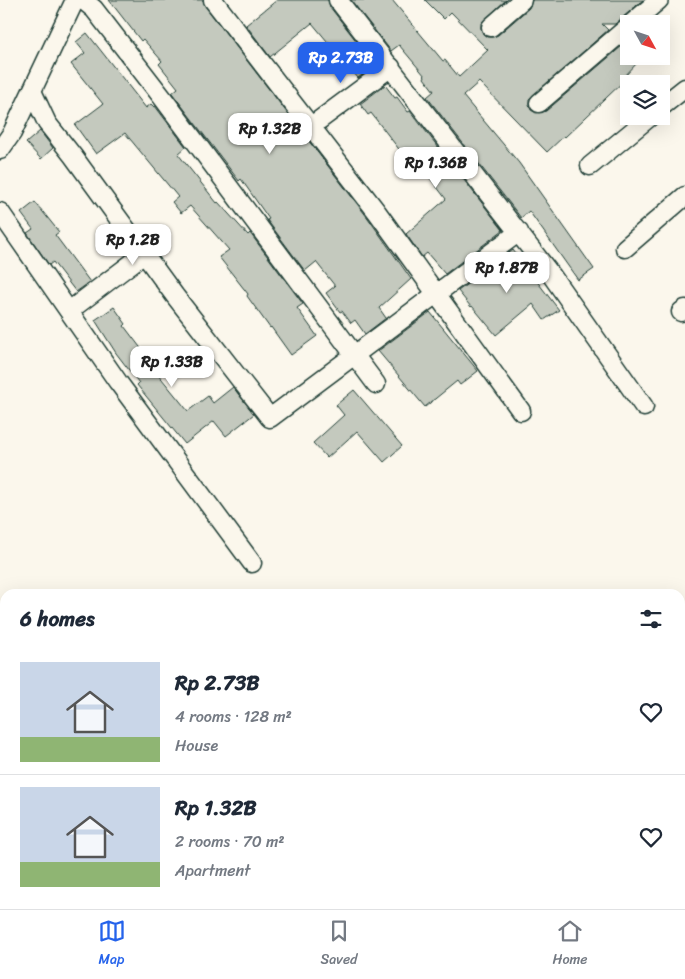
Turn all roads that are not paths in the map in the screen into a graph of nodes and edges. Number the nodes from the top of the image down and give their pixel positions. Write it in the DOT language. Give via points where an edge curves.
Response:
graph roads {
  1 [pos="75,0"];
  2 [pos="83,0"];
  3 [pos="213,0"];
  4 [pos="338,0"];
  5 [pos="522,0"];
  6 [pos="659,0"];
  7 [pos="642,15"];
  8 [pos="490,27"];
  9 [pos="620,34"];
  10 [pos="391,67"];
  11 [pos="685,88"];
  12 [pos="32,91"];
  13 [pos="670,100"];
  14 [pos="539,103"];
  15 [pos="639,125"];
  16 [pos="310,127"];
  17 [pos="0,150"];
  18 [pos="590,166"];
  19 [pos="685,196"];
  20 [pos="0,212"];
  21 [pos="519,232"];
  22 [pos="625,248"];
  23 [pos="144,254"];
  24 [pos="437,295"];
  25 [pos="69,311"];
  26 [pos="353,355"];
  27 [pos="376,384"];
  28 [pos="644,407"];
  29 [pos="521,411"];
  30 [pos="252,563"];
  1 -- 12 [label="street"];
  2 -- 26 [label="street" via="162,98"];
  3 -- 16 [label="street"];
  4 -- 10 [label="street"];
  5 -- 8 [label="street"];
  6 -- 7 [label="street"];
  9 -- 14 [label="street"];
  10 -- 16 [label="street"];
  10 -- 21 [label="street"];
  11 -- 13 [label="street"];
  12 -- 17 [label="street"];
  12 -- 23 [label="street" via="47,123"];
  15 -- 18 [label="street"];
  16 -- 24 [label="street"];
  19 -- 22 [label="street"];
  20 -- 25 [label="street"];
  21 -- 24 [label="street"];
  21 -- 28 [label="street"];
  23 -- 25 [label="street"];
  23 -- 26 [label="street" via="270,418"];
  24 -- 26 [label="street"];
  24 -- 29 [label="street"];
  25 -- 30 [label="street"];
  26 -- 27 [label="street"];
}
